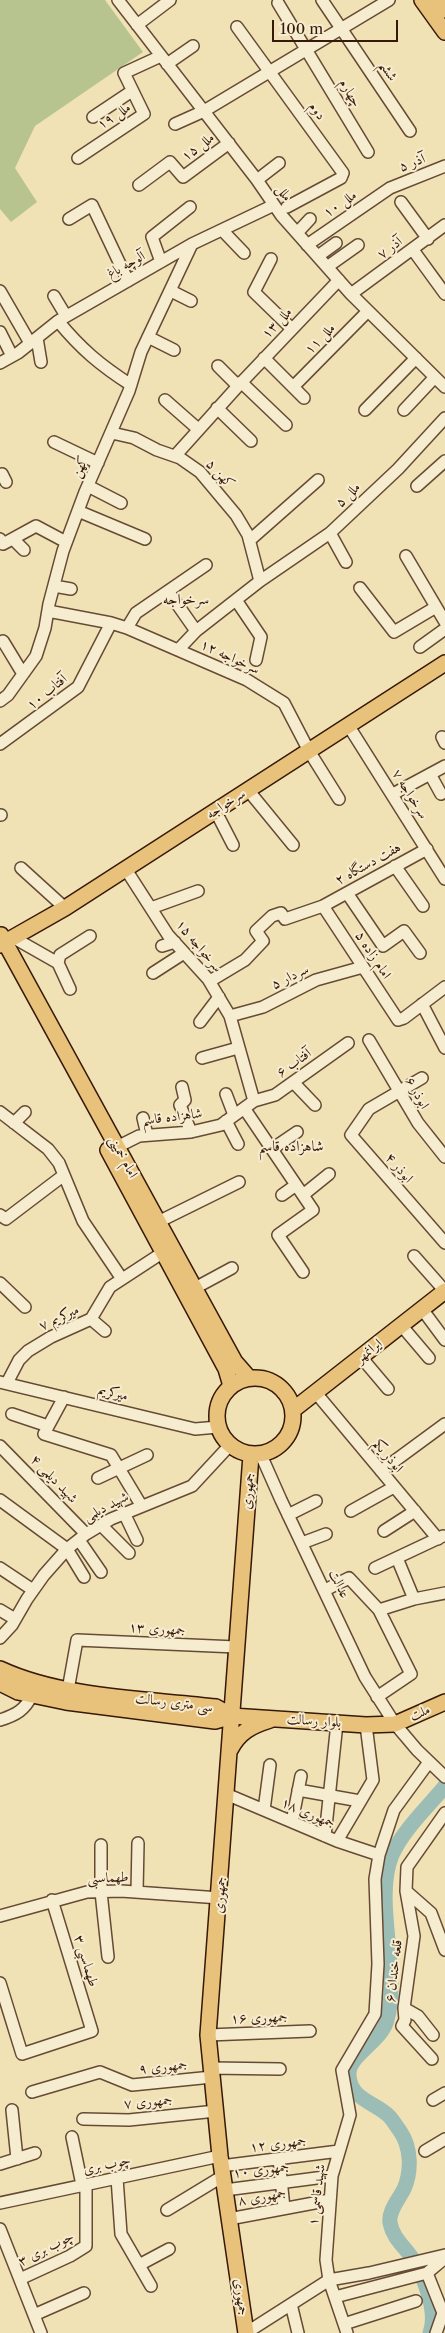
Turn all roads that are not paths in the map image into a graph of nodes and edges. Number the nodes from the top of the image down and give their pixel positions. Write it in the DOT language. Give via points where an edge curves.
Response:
graph roads {
  1 [pos="118,0"];
  2 [pos="170,0"];
  3 [pos="322,0"];
  4 [pos="389,0"];
  5 [pos="422,0"];
  6 [pos="438,0"];
  7 [pos="278,3"];
  8 [pos="445,10"];
  9 [pos="137,25"];
  10 [pos="238,27"];
  11 [pos="341,29"];
  12 [pos="445,32"];
  13 [pos="193,46"];
  14 [pos="306,50"];
  15 [pos="164,60"];
  16 [pos="270,73"];
  17 [pos="132,91"];
  18 [pos="204,111"];
  19 [pos="92,117"];
  20 [pos="175,124"];
  21 [pos="410,131"];
  22 [pos="229,143"];
  23 [pos="368,152"];
  24 [pos="78,158"];
  25 [pos="279,162"];
  26 [pos="445,166"];
  27 [pos="257,180"];
  28 [pos="139,185"];
  29 [pos="390,188"];
  30 [pos="401,202"];
  31 [pos="274,204"];
  32 [pos="190,207"];
  33 [pos="287,208"];
  34 [pos="68,219"];
  35 [pos="310,219"];
  36 [pos="445,225"];
  37 [pos="222,230"];
  38 [pos="297,233"];
  39 [pos="428,239"];
  40 [pos="336,243"];
  41 [pos="192,244"];
  42 [pos="307,244"];
  43 [pos="358,245"];
  44 [pos="413,250"];
  45 [pos="244,253"];
  46 [pos="318,256"];
  47 [pos="271,258"];
  48 [pos="161,262"];
  49 [pos="327,267"];
  50 [pos="339,280"];
  51 [pos="128,281"];
  52 [pos="0,291"];
  53 [pos="171,291"];
  54 [pos="351,294"];
  55 [pos="445,294"];
  56 [pos="54,296"];
  57 [pos="191,302"];
  58 [pos="368,311"];
  59 [pos="62,318"];
  60 [pos="292,329"];
  61 [pos="0,332"];
  62 [pos="148,337"];
  63 [pos="34,341"];
  64 [pos="174,350"];
  65 [pos="12,356"];
  66 [pos="264,358"];
  67 [pos="416,358"];
  68 [pos="41,362"];
  69 [pos="0,363"];
  70 [pos="218,366"];
  71 [pos="435,377"];
  72 [pos="239,384"];
  73 [pos="131,385"];
  74 [pos="293,387"];
  75 [pos="445,387"];
  76 [pos="304,398"];
  77 [pos="164,400"];
  78 [pos="217,408"];
  79 [pos="365,410"];
  80 [pos="404,410"];
  81 [pos="445,418"];
  82 [pos="286,425"];
  83 [pos="198,429"];
  84 [pos="112,432"];
  85 [pos="251,441"];
  86 [pos="54,442"];
  87 [pos="175,456"];
  88 [pos="445,461"];
  89 [pos="98,463"];
  90 [pos="318,480"];
  91 [pos="88,486"];
  92 [pos="417,486"];
  93 [pos="120,503"];
  94 [pos="78,512"];
  95 [pos="330,533"];
  96 [pos="0,539"];
  97 [pos="145,539"];
  98 [pos="13,540"];
  99 [pos="250,540"];
  100 [pos="66,542"];
  101 [pos="24,550"];
  102 [pos="406,556"];
  103 [pos="346,562"];
  104 [pos="206,565"];
  105 [pos="260,581"];
  106 [pos="54,586"];
  107 [pos="360,588"];
  108 [pos="71,590"];
  109 [pos="168,591"];
  110 [pos="236,600"];
  111 [pos="436,607"];
  112 [pos="48,610"];
  113 [pos="445,622"];
  114 [pos="111,623"];
  115 [pos="127,628"];
  116 [pos="445,629"];
  117 [pos="196,631"];
  118 [pos="3,641"];
  119 [pos="420,647"];
  120 [pos="178,650"];
  121 [pos="256,660"];
  122 [pos="445,663"];
  123 [pos="23,674"];
  124 [pos="0,701"];
  125 [pos="348,725"];
  126 [pos="0,744"];
  127 [pos="309,751"];
  128 [pos="445,766"];
  129 [pos="430,774"];
  130 [pos="248,790"];
  131 [pos="393,794"];
  132 [pos="441,794"];
  133 [pos="339,798"];
  134 [pos="215,810"];
  135 [pos="233,844"];
  136 [pos="292,845"];
  137 [pos="426,849"];
  138 [pos="395,866"];
  139 [pos="21,868"];
  140 [pos="125,868"];
  141 [pos="445,879"];
  142 [pos="198,891"];
  143 [pos="347,893"];
  144 [pos="323,906"];
  145 [pos="423,906"];
  146 [pos="65,908"];
  147 [pos="151,908"];
  148 [pos="90,936"];
  149 [pos="4,941"];
  150 [pos="175,942"];
  151 [pos="162,946"];
  152 [pos="184,953"];
  153 [pos="420,953"];
  154 [pos="58,964"];
  155 [pos="363,966"];
  156 [pos="153,973"];
  157 [pos="210,982"];
  158 [pos="445,987"];
  159 [pos="70,989"];
  160 [pos="219,997"];
  161 [pos="422,1004"];
  162 [pos="230,1016"];
  163 [pos="200,1022"];
  164 [pos="369,1040"];
  165 [pos="348,1043"];
  166 [pos="238,1048"];
  167 [pos="445,1048"];
  168 [pos="202,1058"];
  169 [pos="422,1078"];
  170 [pos="293,1082"];
  171 [pos="182,1087"];
  172 [pos="400,1092"];
  173 [pos="226,1094"];
  174 [pos="254,1101"];
  175 [pos="315,1105"];
  176 [pos="244,1108"];
  177 [pos="0,1112"];
  178 [pos="25,1112"];
  179 [pos="143,1118"];
  180 [pos="230,1118"];
  181 [pos="14,1123"];
  182 [pos="192,1132"];
  183 [pos="297,1132"];
  184 [pos="147,1135"];
  185 [pos="238,1144"];
  186 [pos="117,1147"];
  187 [pos="272,1149"];
  188 [pos="445,1157"];
  189 [pos="329,1174"];
  190 [pos="64,1175"];
  191 [pos="239,1182"];
  192 [pos="296,1185"];
  193 [pos="282,1195"];
  194 [pos="303,1195"];
  195 [pos="0,1215"];
  196 [pos="158,1222"];
  197 [pos="445,1243"];
  198 [pos="162,1253"];
  199 [pos="414,1256"];
  200 [pos="232,1268"];
  201 [pos="303,1272"];
  202 [pos="122,1279"];
  203 [pos="0,1283"];
  204 [pos="195,1288"];
  205 [pos="445,1291"];
  206 [pos="25,1307"];
  207 [pos="422,1309"];
  208 [pos="91,1319"];
  209 [pos="401,1325"];
  210 [pos="105,1331"];
  211 [pos="445,1340"];
  212 [pos="361,1357"];
  213 [pos="429,1358"];
  214 [pos="249,1378"];
  215 [pos="3,1382"];
  216 [pos="231,1386"];
  217 [pos="388,1389"];
  218 [pos="316,1393"];
  219 [pos="64,1396"];
  220 [pos="293,1410"];
  221 [pos="12,1414"];
  222 [pos="445,1424"];
  223 [pos="218,1427"];
  224 [pos="46,1430"];
  225 [pos="230,1445"];
  226 [pos="0,1446"];
  227 [pos="147,1455"];
  228 [pos="256,1455"];
  229 [pos="119,1468"];
  230 [pos="381,1471"];
  231 [pos="98,1478"];
  232 [pos="394,1487"];
  233 [pos="0,1500"];
  234 [pos="316,1501"];
  235 [pos="142,1506"];
  236 [pos="352,1511"];
  237 [pos="415,1511"];
  238 [pos="124,1513"];
  239 [pos="288,1515"];
  240 [pos="101,1525"];
  241 [pos="384,1531"];
  242 [pos="326,1534"];
  243 [pos="83,1537"];
  244 [pos="441,1537"];
  245 [pos="137,1540"];
  246 [pos="302,1543"];
  247 [pos="67,1549"];
  248 [pos="129,1553"];
  249 [pos="397,1558"];
  250 [pos="0,1568"];
  251 [pos="375,1568"];
  252 [pos="101,1572"];
  253 [pos="84,1577"];
  254 [pos="443,1589"];
  255 [pos="33,1590"];
  256 [pos="325,1590"];
  257 [pos="414,1599"];
  258 [pos="0,1610"];
  259 [pos="379,1610"];
  260 [pos="15,1620"];
  261 [pos="0,1638"];
  262 [pos="236,1647"];
  263 [pos="0,1669"];
  264 [pos="0,1683"];
  265 [pos="68,1690"];
  266 [pos="32,1695"];
  267 [pos="377,1697"];
  268 [pos="445,1702"];
  269 [pos="232,1716"];
  270 [pos="273,1718"];
  271 [pos="0,1720"];
  272 [pos="337,1723"];
  273 [pos="395,1724"];
  274 [pos="366,1725"];
  275 [pos="230,1751"];
  276 [pos="429,1762"];
  277 [pos="270,1765"];
  278 [pos="301,1776"];
  279 [pos="444,1776"];
  280 [pos="298,1790"];
  281 [pos="226,1794"];
  282 [pos="329,1795"];
  283 [pos="360,1801"];
  284 [pos="264,1810"];
  285 [pos="444,1815"];
  286 [pos="292,1822"];
  287 [pos="325,1836"];
  288 [pos="337,1841"];
  289 [pos="138,1843"];
  290 [pos="101,1845"];
  291 [pos="379,1855"];
  292 [pos="406,1891"];
  293 [pos="101,1892"];
  294 [pos="137,1892"];
  295 [pos="220,1898"];
  296 [pos="52,1900"];
  297 [pos="0,1916"];
  298 [pos="445,1950"];
  299 [pos="108,1957"];
  300 [pos="0,1983"];
  301 [pos="404,2008"];
  302 [pos="310,2031"];
  303 [pos="208,2035"];
  304 [pos="433,2035"];
  305 [pos="432,2059"];
  306 [pos="280,2070"];
  307 [pos="212,2072"];
  308 [pos="32,2092"];
  309 [pos="445,2093"];
  310 [pos="433,2100"];
  311 [pos="12,2110"];
  312 [pos="216,2111"];
  313 [pos="83,2119"];
  314 [pos="72,2137"];
  315 [pos="445,2139"];
  316 [pos="339,2151"];
  317 [pos="425,2151"];
  318 [pos="35,2153"];
  319 [pos="18,2158"];
  320 [pos="279,2159"];
  321 [pos="0,2164"];
  322 [pos="222,2172"];
  323 [pos="332,2176"];
  324 [pos="117,2178"];
  325 [pos="281,2183"];
  326 [pos="84,2185"];
  327 [pos="330,2200"];
  328 [pos="0,2202"];
  329 [pos="284,2208"];
  330 [pos="167,2210"];
  331 [pos="229,2218"];
  332 [pos="0,2229"];
  333 [pos="169,2249"];
  334 [pos="445,2256"];
  335 [pos="139,2265"];
  336 [pos="427,2273"];
  337 [pos="20,2279"];
  338 [pos="329,2280"];
  339 [pos="151,2286"];
  340 [pos="84,2293"];
  341 [pos="335,2297"];
  342 [pos="416,2302"];
  343 [pos="291,2304"];
  344 [pos="34,2315"];
  345 [pos="442,2322"];
  346 [pos="346,2329"];
  347 [pos="41,2333"];
  348 [pos="246,2333"];
  349 [pos="298,2333"];
  1 -- 9 [label="street, ملل"];
  2 -- 9 [label="street"];
  3 -- 11 [label="street, ششم"];
  4 -- 11 [label="street"];
  5 -- 12 [label="main road"];
  6 -- 8 [label="main road"];
  7 -- 14 [label="street, چهارم"];
  9 -- 15 [label="street, ملل"];
  10 -- 16 [label="street, دوم"];
  11 -- 14 [label="street"];
  11 -- 21 [label="street, ششم"];
  13 -- 15 [label="street"];
  14 -- 16 [label="street"];
  14 -- 23 [label="street, چهارم"];
  15 -- 17 [label="street, ملل ۱۹" via="124,73"];
  15 -- 18 [label="street, ملل"];
  16 -- 18 [label="street"];
  16 -- 33 [label="street, دوم" via="343,173 341,178"];
  17 -- 19 [label="street"];
  17 -- 24 [label="street, ملل ۱۹" via="144,114"];
  18 -- 20 [label="street"];
  18 -- 22 [label="street, ملل"];
  22 -- 27 [label="street, ملل"];
  22 -- 28 [label="street, ملل ۱۵" via="184,177 170,162"];
  25 -- 27 [label="street"];
  26 -- 29 [label="street, آذر ۵"];
  27 -- 31 [label="street, ملل"];
  29 -- 42 [label="street, ۱۰ ملل"];
  30 -- 39 [label="street"];
  31 -- 37 [label="street, آلوچه باغ"];
  31 -- 38 [label="street, ملل"];
  32 -- 48 [label="street" via="152,237"];
  34 -- 51 [label="street" via="92,205"];
  35 -- 38 [label="street"];
  36 -- 39 [label="street, آذر ۷"];
  37 -- 41 [label="street, آلوچه باغ"];
  37 -- 45 [label="street"];
  38 -- 42 [label="street, ملل"];
  39 -- 44 [label="street, آذر ۷"];
  40 -- 46 [label="street"];
  41 -- 48 [label="street, آلوچه باغ"];
  41 -- 53 [label="street, کهن"];
  42 -- 46 [label="street, ملل"];
  43 -- 49 [label="street"];
  44 -- 54 [label="street, آذر ۷"];
  44 -- 55 [label="street"];
  46 -- 49 [label="street, ملل"];
  47 -- 60 [label="street" via="254,292"];
  48 -- 51 [label="street, آلوچه باغ"];
  49 -- 50 [label="street, ملل"];
  50 -- 54 [label="street, ملل"];
  50 -- 60 [label="street, ملل ۱۳"];
  51 -- 59 [label="street, آلوچه باغ"];
  52 -- 63 [label="street"];
  53 -- 57 [label="street"];
  53 -- 62 [label="street, کهن"];
  54 -- 58 [label="street, ملل"];
  56 -- 59 [label="street"];
  58 -- 67 [label="street, ملل"];
  58 -- 74 [label="street, ۱۱ ملل"];
  59 -- 63 [label="street, آلوچه باغ"];
  59 -- 73 [label="street" via="82,349"];
  60 -- 66 [label="street, ملل ۱۳"];
  61 -- 65 [label="street"];
  62 -- 64 [label="street"];
  62 -- 73 [label="street, کهن"];
  63 -- 65 [label="street, آلوچه باغ"];
  63 -- 68 [label="street"];
  65 -- 69 [label="street, آلوچه باغ"];
  66 -- 72 [label="street, ملل ۱۳"];
  66 -- 74 [label="street"];
  67 -- 71 [label="street, ملل"];
  67 -- 79 [label="street"];
  70 -- 72 [label="street"];
  71 -- 75 [label="street, ملل"];
  71 -- 80 [label="street"];
  72 -- 78 [label="street, ملل ۱۳"];
  72 -- 82 [label="street"];
  73 -- 84 [label="street, کهن"];
  74 -- 76 [label="street"];
  77 -- 83 [label="street"];
  78 -- 83 [label="street, ملل ۱۳"];
  78 -- 85 [label="street"];
  81 -- 95 [label="street, ملل ۵" via="398,469"];
  83 -- 87 [label="street, ملل ۱۳"];
  84 -- 87 [label="street, ۵ کهن"];
  84 -- 89 [label="street, کهن"];
  86 -- 89 [label="street"];
  87 -- 99 [label="street, ۵ کهن" via="200,472 236,515"];
  88 -- 92 [label="street"];
  89 -- 91 [label="street, کهن"];
  90 -- 99 [label="street"];
  91 -- 93 [label="street"];
  91 -- 94 [label="street, کهن"];
  94 -- 97 [label="street"];
  94 -- 100 [label="street, کهن"];
  95 -- 103 [label="street"];
  95 -- 105 [label="street, ملل ۵"];
  96 -- 98 [label="street" via="3,544"];
  98 -- 100 [label="street" via="36,526"];
  98 -- 101 [label="street"];
  99 -- 105 [label="street, ۵ کهن"];
  100 -- 106 [label="street, کهن"];
  102 -- 111 [label="street"];
  104 -- 109 [label="street"];
  105 -- 110 [label="street, ملل ۵"];
  106 -- 108 [label="street"];
  106 -- 112 [label="street, کهن"];
  107 -- 111 [label="street" via="394,632"];
  109 -- 115 [label="street" via="136,613"];
  109 -- 117 [label="street"];
  110 -- 117 [label="street, ملل ۵"];
  110 -- 121 [label="street" via="261,637"];
  111 -- 113 [label="street"];
  112 -- 114 [label="street, ۱۲ سرخواجه"];
  112 -- 123 [label="street, کهن" via="36,656"];
  114 -- 115 [label="street, ۱۲ سرخواجه"];
  114 -- 126 [label="street, ۱۰ آفتاب" via="78,687"];
  115 -- 120 [label="street, ۱۲ سرخواجه"];
  116 -- 119 [label="street"];
  117 -- 120 [label="street, ملل ۵"];
  118 -- 123 [label="street"];
  120 -- 127 [label="street, ۱۲ سرخواجه" via="247,680 284,703"];
  122 -- 125 [label="main road, سرخواجه"];
  123 -- 124 [label="street, کهن"];
  125 -- 127 [label="main road, سرخواجه"];
  125 -- 131 [label="street, سرخواجه ۷"];
  127 -- 130 [label="main road, سرخواجه"];
  127 -- 133 [label="street, ۱۲ سرخواجه"];
  128 -- 129 [label="street"];
  129 -- 131 [label="street"];
  129 -- 132 [label="street"];
  130 -- 134 [label="main road, سرخواجه"];
  130 -- 136 [label="street"];
  131 -- 137 [label="street, سرخواجه ۷"];
  134 -- 135 [label="street"];
  134 -- 140 [label="main road, سرخواجه"];
  137 -- 138 [label="street, هفت دستگاه ۲"];
  137 -- 141 [label="street, سرخواجه ۷"];
  138 -- 143 [label="street, هفت دستگاه ۲"];
  138 -- 145 [label="street"];
  139 -- 146 [label="street"];
  140 -- 146 [label="main road, سرخواجه"];
  140 -- 147 [label="street, سرخواجه ۱۵"];
  142 -- 147 [label="street"];
  143 -- 144 [label="street, هفت دستگاه ۲"];
  143 -- 153 [label="street" via="383,946 404,931"];
  144 -- 155 [label="street, ۵ امام زاده"];
  144 -- 157 [label="street, هفت دستگاه ۲" via="285,919 281,913 272,916 256,931 263,941 245,960"];
  146 -- 149 [label="main road, سرخواجه"];
  147 -- 150 [label="street, سرخواجه ۱۵"];
  148 -- 154 [label="street" via="60,955"];
  149 -- 154 [label="street"];
  149 -- 186 [label="main road, امام خمینی"];
  149 -- 198 [label="main road, امام خمینی"];
  150 -- 151 [label="street"];
  150 -- 152 [label="street, سرخواجه ۱۵"];
  152 -- 156 [label="street"];
  152 -- 157 [label="street, سرخواجه ۱۵"];
  154 -- 159 [label="street"];
  155 -- 161 [label="street, ۵ امام زاده" via="398,1020"];
  155 -- 162 [label="street, ۵ سردار" via="316,980 263,1007"];
  157 -- 160 [label="street, سرخواجه ۱۵"];
  158 -- 161 [label="street"];
  160 -- 162 [label="street, سرخواجه ۱۵"];
  160 -- 163 [label="street"];
  161 -- 167 [label="street"];
  162 -- 166 [label="street, سرخواجه ۱۵"];
  164 -- 172 [label="street, ابوذر ۶"];
  165 -- 170 [label="street, آفتاب ۶"];
  166 -- 168 [label="street"];
  166 -- 174 [label="street, سرخواجه ۱۵"];
  169 -- 172 [label="street"];
  170 -- 174 [label="street, آفتاب ۶" via="276,1095"];
  170 -- 175 [label="street"];
  171 -- 182 [label="street" via="185,1100 180,1105"];
  172 -- 188 [label="street, ابوذر ۶" via="418,1123"];
  172 -- 197 [label="street, ابوذر ۴" via="369,1109 351,1135"];
  173 -- 180 [label="street"];
  174 -- 176 [label="street, شاهزاده قاسم"];
  176 -- 180 [label="street, شاهزاده قاسم"];
  176 -- 187 [label="street"];
  177 -- 181 [label="street"];
  178 -- 181 [label="street"];
  179 -- 184 [label="street"];
  180 -- 182 [label="street, شاهزاده قاسم" via="221,1125"];
  180 -- 185 [label="street"];
  181 -- 190 [label="street" via="39,1142 59,1163"];
  182 -- 184 [label="street, شاهزاده قاسم"];
  183 -- 187 [label="street"];
  184 -- 186 [label="street, شاهزاده قاسم"];
  186 -- 196 [label="main road, امام خمینی"];
  187 -- 192 [label="street"];
  189 -- 194 [label="street"];
  190 -- 195 [label="street" via="6,1219"];
  190 -- 202 [label="street" via="83,1222"];
  191 -- 196 [label="street"];
  192 -- 193 [label="street"];
  192 -- 194 [label="street"];
  194 -- 201 [label="street" via="313,1210 278,1235"];
  196 -- 204 [label="main road, امام خمینی"];
  198 -- 202 [label="street, ۷ میرکریم"];
  198 -- 216 [label="main road, امام خمینی" via="226,1369"];
  199 -- 205 [label="street"];
  200 -- 204 [label="street"];
  202 -- 208 [label="street, ۷ میرکریم" via="110,1287"];
  203 -- 206 [label="street"];
  204 -- 214 [label="main road, امام خمینی" via="235,1362"];
  205 -- 207 [label="main road, ایرانمهر"];
  207 -- 209 [label="main road, ایرانمهر"];
  207 -- 211 [label="street"];
  208 -- 210 [label="street"];
  208 -- 215 [label="street, ۷ میرکریم" via="28,1351"];
  209 -- 212 [label="main road, ایرانمهر"];
  209 -- 213 [label="street"];
  212 -- 217 [label="street"];
  212 -- 218 [label="main road, ایرانمهر"];
  214 -- 216 [label="main road"];
  214 -- 220 [label="main road" via="264,1379 278,1385"];
  215 -- 219 [label="street, میرکریم"];
  216 -- 223 [label="main road" via="219,1402"];
  218 -- 220 [label="main road, ایرانمهر"];
  218 -- 230 [label="street, ابوذر یکم"];
  219 -- 223 [label="street, میرکریم" via="195,1429"];
  219 -- 224 [label="street"];
  220 -- 228 [label="main road" via="292,1425 286,1439 280,1446"];
  221 -- 224 [label="street"];
  222 -- 230 [label="street"];
  223 -- 225 [label="main road"];
  224 -- 229 [label="street" via="111,1455"];
  225 -- 228 [label="main road" via="241,1452"];
  225 -- 235 [label="street, شهید دیلمی" via="192,1486"];
  226 -- 243 [label="street, ۴ شهید دیلمی"];
  227 -- 229 [label="street"];
  228 -- 239 [label="street, عدالت"];
  228 -- 262 [label="main road, جمهوری"];
  229 -- 231 [label="street"];
  229 -- 235 [label="street"];
  230 -- 232 [label="street, ابوذر یکم"];
  232 -- 236 [label="street"];
  232 -- 237 [label="street, ابوذر یکم"];
  233 -- 247 [label="street"];
  234 -- 239 [label="street"];
  235 -- 238 [label="street, شهید دیلمی"];
  237 -- 241 [label="street"];
  237 -- 244 [label="street, ابوذر یکم"];
  238 -- 240 [label="street, شهید دیلمی"];
  238 -- 245 [label="street"];
  239 -- 246 [label="street, عدالت"];
  240 -- 243 [label="street, شهید دیلمی"];
  240 -- 248 [label="street"];
  242 -- 246 [label="street"];
  243 -- 247 [label="street, شهید دیلمی"];
  243 -- 252 [label="street, ۴ شهید دیلمی"];
  244 -- 249 [label="street"];
  246 -- 256 [label="street, عدالت"];
  247 -- 253 [label="street"];
  247 -- 255 [label="street, شهید دیلمی"];
  249 -- 251 [label="street"];
  249 -- 257 [label="street"];
  250 -- 255 [label="street"];
  254 -- 257 [label="street"];
  255 -- 260 [label="street, شهید دیلمی"];
  256 -- 259 [label="street" via="349,1578"];
  256 -- 267 [label="street, عدالت"];
  257 -- 259 [label="street"];
  258 -- 260 [label="street"];
  259 -- 267 [label="street" via="411,1674"];
  260 -- 261 [label="street, شهید دیلمی"];
  262 -- 265 [label="street, ۱۳ جمهوری" via="77,1640"];
  262 -- 269 [label="main road, جمهوری"];
  263 -- 265 [label="main road, سی متری رسالت" via="24,1680"];
  264 -- 266 [label="main road, سی متری رسالت"];
  265 -- 269 [label="main road, سی متری رسالت" via="216,1707"];
  266 -- 269 [label="main road, سی متری رسالت" via="215,1721"];
  266 -- 271 [label="street" via="28,1705 17,1715"];
  267 -- 273 [label="street, عدالت"];
  268 -- 273 [label="main road, ملت"];
  269 -- 270 [label="main road, بلوار رسالت"];
  269 -- 275 [label="main road, جمهوری"];
  270 -- 272 [label="main road, بلوار رسالت"];
  270 -- 275 [label="main road" via="243,1732"];
  272 -- 274 [label="main road, بلوار رسالت"];
  272 -- 282 [label="street"];
  273 -- 274 [label="main road, بلوار رسالت"];
  273 -- 276 [label="street, عدالت"];
  274 -- 283 [label="street" via="373,1780"];
  275 -- 281 [label="main road, جمهوری"];
  276 -- 279 [label="street, عدالت"];
  276 -- 291 [label="street" via="394,1810"];
  277 -- 284 [label="street"];
  278 -- 280 [label="street"];
  280 -- 282 [label="street"];
  280 -- 286 [label="street"];
  281 -- 284 [label="street, جمهوری ۱۸"];
  281 -- 295 [label="main road, جمهوری"];
  282 -- 283 [label="street"];
  282 -- 287 [label="street"];
  283 -- 288 [label="street"];
  284 -- 286 [label="street, جمهوری ۱۸"];
  285 -- 292 [label="street, ۶ قلعه خندان" via="406,1867"];
  286 -- 287 [label="street, جمهوری ۱۸"];
  287 -- 288 [label="street, جمهوری ۱۸"];
  288 -- 291 [label="street, جمهوری ۱۸"];
  289 -- 294 [label="street"];
  290 -- 293 [label="street"];
  291 -- 316 [label="street, ۱ شهید قاسمی" via="375,1879 376,2014 342,2070 350,2115"];
  292 -- 298 [label="street" via="431,1913"];
  292 -- 301 [label="street, ۶ قلعه خندان" via="414,1936"];
  293 -- 294 [label="street, طهماسبی"];
  293 -- 296 [label="street, طهماسبی"];
  293 -- 299 [label="street"];
  294 -- 295 [label="street, طهماسبی"];
  295 -- 303 [label="main road, جمهوری"];
  296 -- 297 [label="street, طهماسبی"];
  296 -- 300 [label="street, ۳ طهماسبی" via="92,2031 22,2054"];
  301 -- 304 [label="street" via="418,2016"];
  301 -- 305 [label="street, ۶ قلعه خندان" via="402,2026"];
  302 -- 303 [label="street, ۱۶ جمهوری"];
  303 -- 307 [label="main road, جمهوری"];
  306 -- 307 [label="street, ۹ جمهوری"];
  307 -- 308 [label="street, ۹ جمهوری" via="132,2085 100,2072"];
  307 -- 312 [label="main road, جمهوری"];
  309 -- 310 [label="street"];
  311 -- 319 [label="street"];
  312 -- 313 [label="street, ۷ جمهوری" via="129,2120"];
  312 -- 322 [label="main road, جمهوری"];
  314 -- 326 [label="street"];
  315 -- 317 [label="street"];
  316 -- 320 [label="street, ۱۲ جمهوری"];
  316 -- 323 [label="street, ۱ شهید قاسمی"];
  318 -- 319 [label="street"];
  319 -- 321 [label="street"];
  320 -- 322 [label="street, ۱۲ جمهوری"];
  320 -- 325 [label="street"];
  322 -- 324 [label="street, چوب بری"];
  322 -- 325 [label="street, ۱۰ جمهوری"];
  322 -- 330 [label="street"];
  322 -- 331 [label="main road, جمهوری"];
  323 -- 325 [label="street, ۱۰ جمهوری"];
  323 -- 327 [label="street, ۱ شهید قاسمی"];
  324 -- 326 [label="street, چوب بری"];
  324 -- 335 [label="street" via="121,2234"];
  325 -- 329 [label="street"];
  326 -- 328 [label="street, چوب بری"];
  326 -- 337 [label="street, ۳ چوب بری" via="86,2246"];
  327 -- 329 [label="street, ۸ جمهوری"];
  327 -- 338 [label="street, ۱ شهید قاسمی" via="326,2260"];
  329 -- 331 [label="street, ۸ جمهوری"];
  331 -- 348 [label="main road, جمهوری"];
  332 -- 337 [label="street"];
  333 -- 335 [label="street"];
  334 -- 336 [label="street"];
  334 -- 338 [label="street"];
  335 -- 339 [label="street"];
  336 -- 341 [label="street"];
  336 -- 345 [label="street"];
  337 -- 344 [label="street"];
  338 -- 341 [label="street, ۱ شهید قاسمی"];
  338 -- 343 [label="street"];
  340 -- 344 [label="street"];
  341 -- 346 [label="street, ۱ شهید قاسمی"];
  342 -- 346 [label="street"];
  343 -- 348 [label="street"];
  343 -- 349 [label="street"];
  344 -- 347 [label="street"];
}
